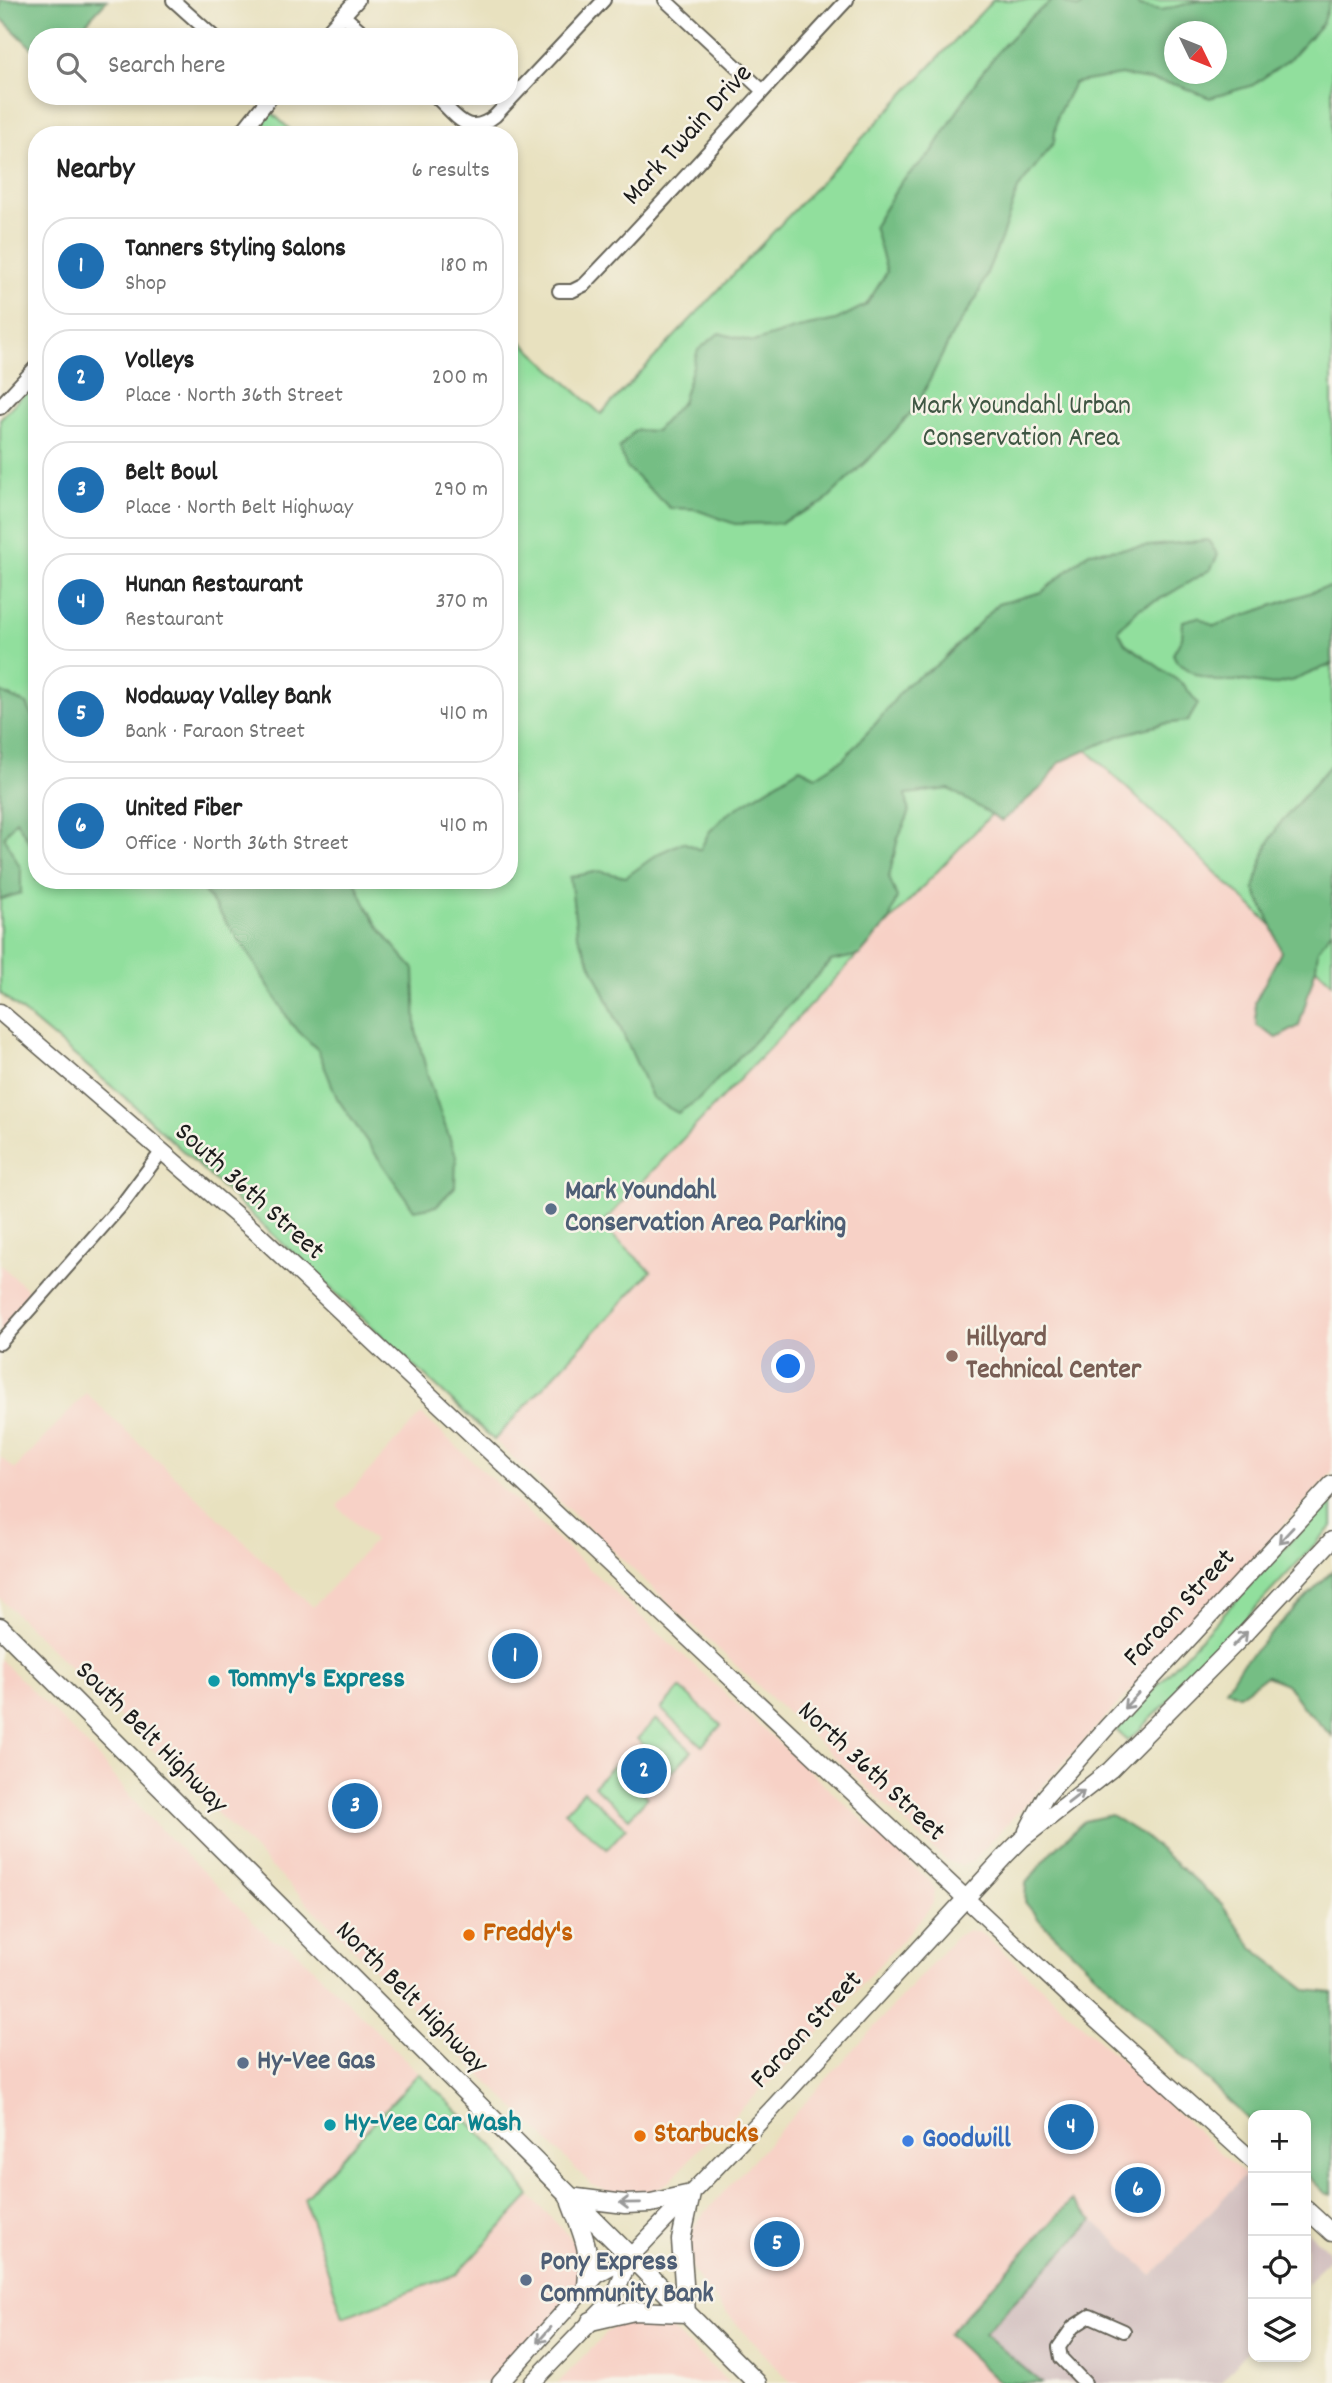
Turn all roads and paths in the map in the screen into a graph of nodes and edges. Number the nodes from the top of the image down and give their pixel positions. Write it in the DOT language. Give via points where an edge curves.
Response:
graph roads {
  1 [pos="173,0"];
  2 [pos="356,0"];
  3 [pos="604,0"];
  4 [pos="665,0"];
  5 [pos="848,0"];
  6 [pos="343,15"];
  7 [pos="204,28"];
  8 [pos="331,28"];
  9 [pos="358,28"];
  10 [pos="763,91"];
  11 [pos="518,92"];
  12 [pos="264,105"];
  13 [pos="445,105"];
  14 [pos="505,105"];
  15 [pos="247,126"];
  16 [pos="472,126"];
  17 [pos="479,126"];
  18 [pos="559,291"];
  19 [pos="28,377"];
  20 [pos="0,407"];
  21 [pos="0,1012"];
  22 [pos="162,1151"];
  23 [pos="0,1343"];
  24 [pos="454,1420"];
  25 [pos="1332,1484"];
  26 [pos="1332,1540"];
  27 [pos="0,1627"];
  28 [pos="1022,1839"];
  29 [pos="263,1889"];
  30 [pos="967,1899"];
  31 [pos="1248,2157"];
  32 [pos="691,2194"];
  33 [pos="569,2197"];
  34 [pos="1311,2214"];
  35 [pos="1332,2233"];
  36 [pos="630,2257"];
  37 [pos="587,2286"];
  38 [pos="686,2313"];
  39 [pos="591,2321"];
  40 [pos="1124,2331"];
  41 [pos="500,2383"];
  42 [pos="532,2383"];
  43 [pos="757,2383"];
  44 [pos="1084,2383"];
  1 -- 7 [label="street"];
  2 -- 6 [label="street"];
  3 -- 11 [label="street"];
  4 -- 10 [label="street"];
  5 -- 10 [label="street, Mark Twain Drive"];
  6 -- 8 [label="street"];
  6 -- 9 [label="street"];
  10 -- 18 [label="street, Mark Twain Drive" via="584,285"];
  12 -- 15 [label="street"];
  13 -- 16 [label="street"];
  14 -- 17 [label="street"];
  19 -- 20 [label="street"];
  21 -- 22 [label="main road, South 36th Street"];
  22 -- 23 [label="street" via="120,1207"];
  22 -- 24 [label="main road, South 36th Street" via="257,1233"];
  24 -- 30 [label="main road, North 36th Street"];
  25 -- 28 [label="main road, Faraon Street, one-way" via="1045,1797"];
  28 -- 26 [label="main road, Faraon Street, one-way" via="1110,1770"];
  27 -- 29 [label="main road, South Belt Highway"];
  28 -- 30 [label="main road, Faraon Street"];
  29 -- 33 [label="main road, North Belt Highway"];
  30 -- 31 [label="main road, North 36th Street"];
  30 -- 32 [label="main road, Faraon Street"];
  32 -- 33 [label="main road, one-way" via="625,2204"];
  32 -- 36 [label="main road, Faraon Street"];
  32 -- 38 [label="main road" via="681,2239"];
  33 -- 36 [label="main road, North Belt Highway"];
  33 -- 37 [label="main road" via="588,2251"];
  34 -- 35 [label="main road"];
  36 -- 37 [label="main road, Faraon Street" via="597,2275"];
  36 -- 38 [label="main road, North Belt Highway"];
  36 -- 39 [label="main road, Faraon Street" via="614,2298"];
  37 -- 41 [label="main road, Faraon Street, one-way"];
  38 -- 39 [label="main road" via="634,2311"];
  38 -- 43 [label="main road, North Belt Highway"];
  39 -- 42 [label="main road, Faraon Street"];
  40 -- 44 [label="street" via="1090,2316 1073,2327 1059,2347 1061,2358"];
}
